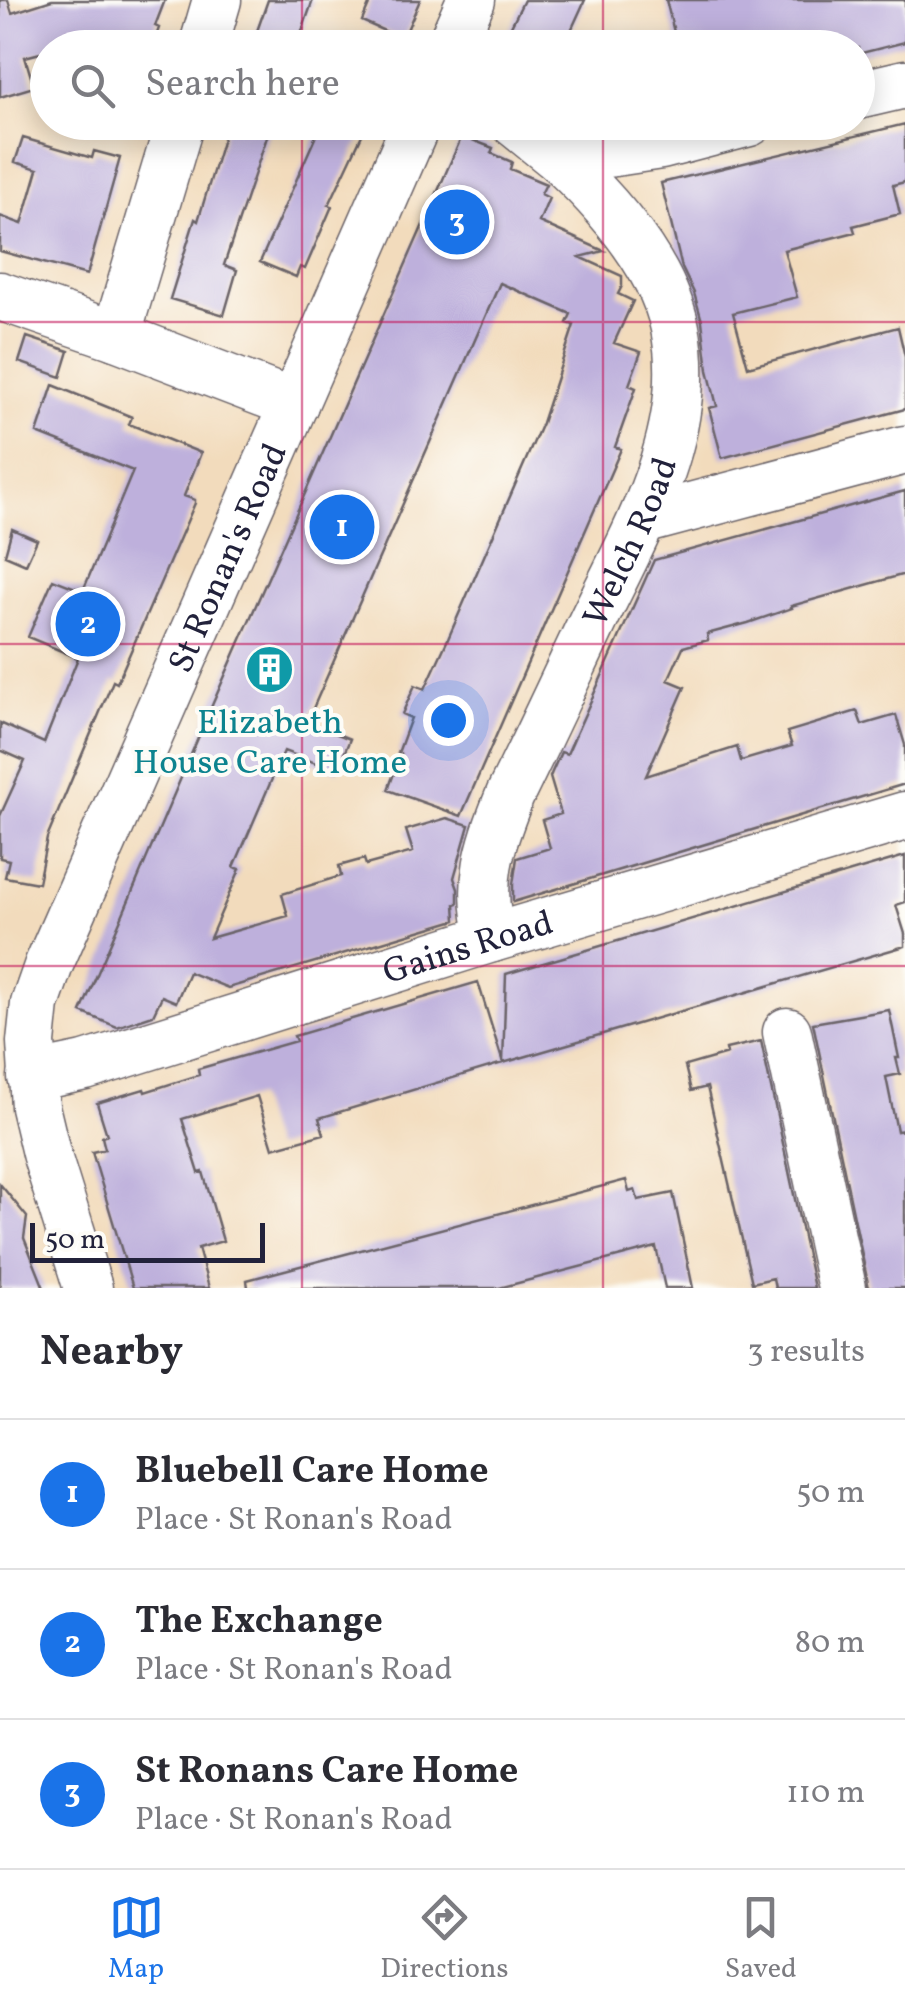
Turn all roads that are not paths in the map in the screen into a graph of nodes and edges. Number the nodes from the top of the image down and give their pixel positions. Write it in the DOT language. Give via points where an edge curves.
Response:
graph roads {
  1 [pos="217,0"];
  2 [pos="471,0"];
  3 [pos="208,30"];
  4 [pos="458,30"];
  5 [pos="905,84"];
  6 [pos="875,92"];
  7 [pos="175,140"];
  8 [pos="409,140"];
  9 [pos="537,140"];
  10 [pos="680,140"];
  11 [pos="562,160"];
  12 [pos="0,296"];
  13 [pos="116,336"];
  14 [pos="294,404"];
  15 [pos="905,450"];
  16 [pos="642,520"];
  17 [pos="905,816"];
  18 [pos="492,938"];
  19 [pos="787,1032"];
  20 [pos="32,1077"];
  21 [pos="88,1288"];
  22 [pos="842,1288"];
  1 -- 3 [label="street"];
  2 -- 4 [label="street"];
  5 -- 6 [label="street"];
  7 -- 13 [label="street"];
  8 -- 14 [label="street, St Ronan's Road"];
  9 -- 11 [label="street, Welch Road"];
  10 -- 11 [label="street"];
  11 -- 16 [label="street, Welch Road" via="645,258 675,326 677,408"];
  12 -- 13 [label="street"];
  13 -- 14 [label="street"];
  14 -- 20 [label="street, St Ronan's Road" via="49,964 35,1004"];
  15 -- 16 [label="street"];
  16 -- 18 [label="street, Welch Road" via="504,811 484,888"];
  17 -- 18 [label="street, Gains Road"];
  18 -- 20 [label="street, Gains Road" via="86,1066"];
  19 -- 22 [label="street"];
  20 -- 21 [label="street, St Ronan's Road" via="46,1153"];
}
